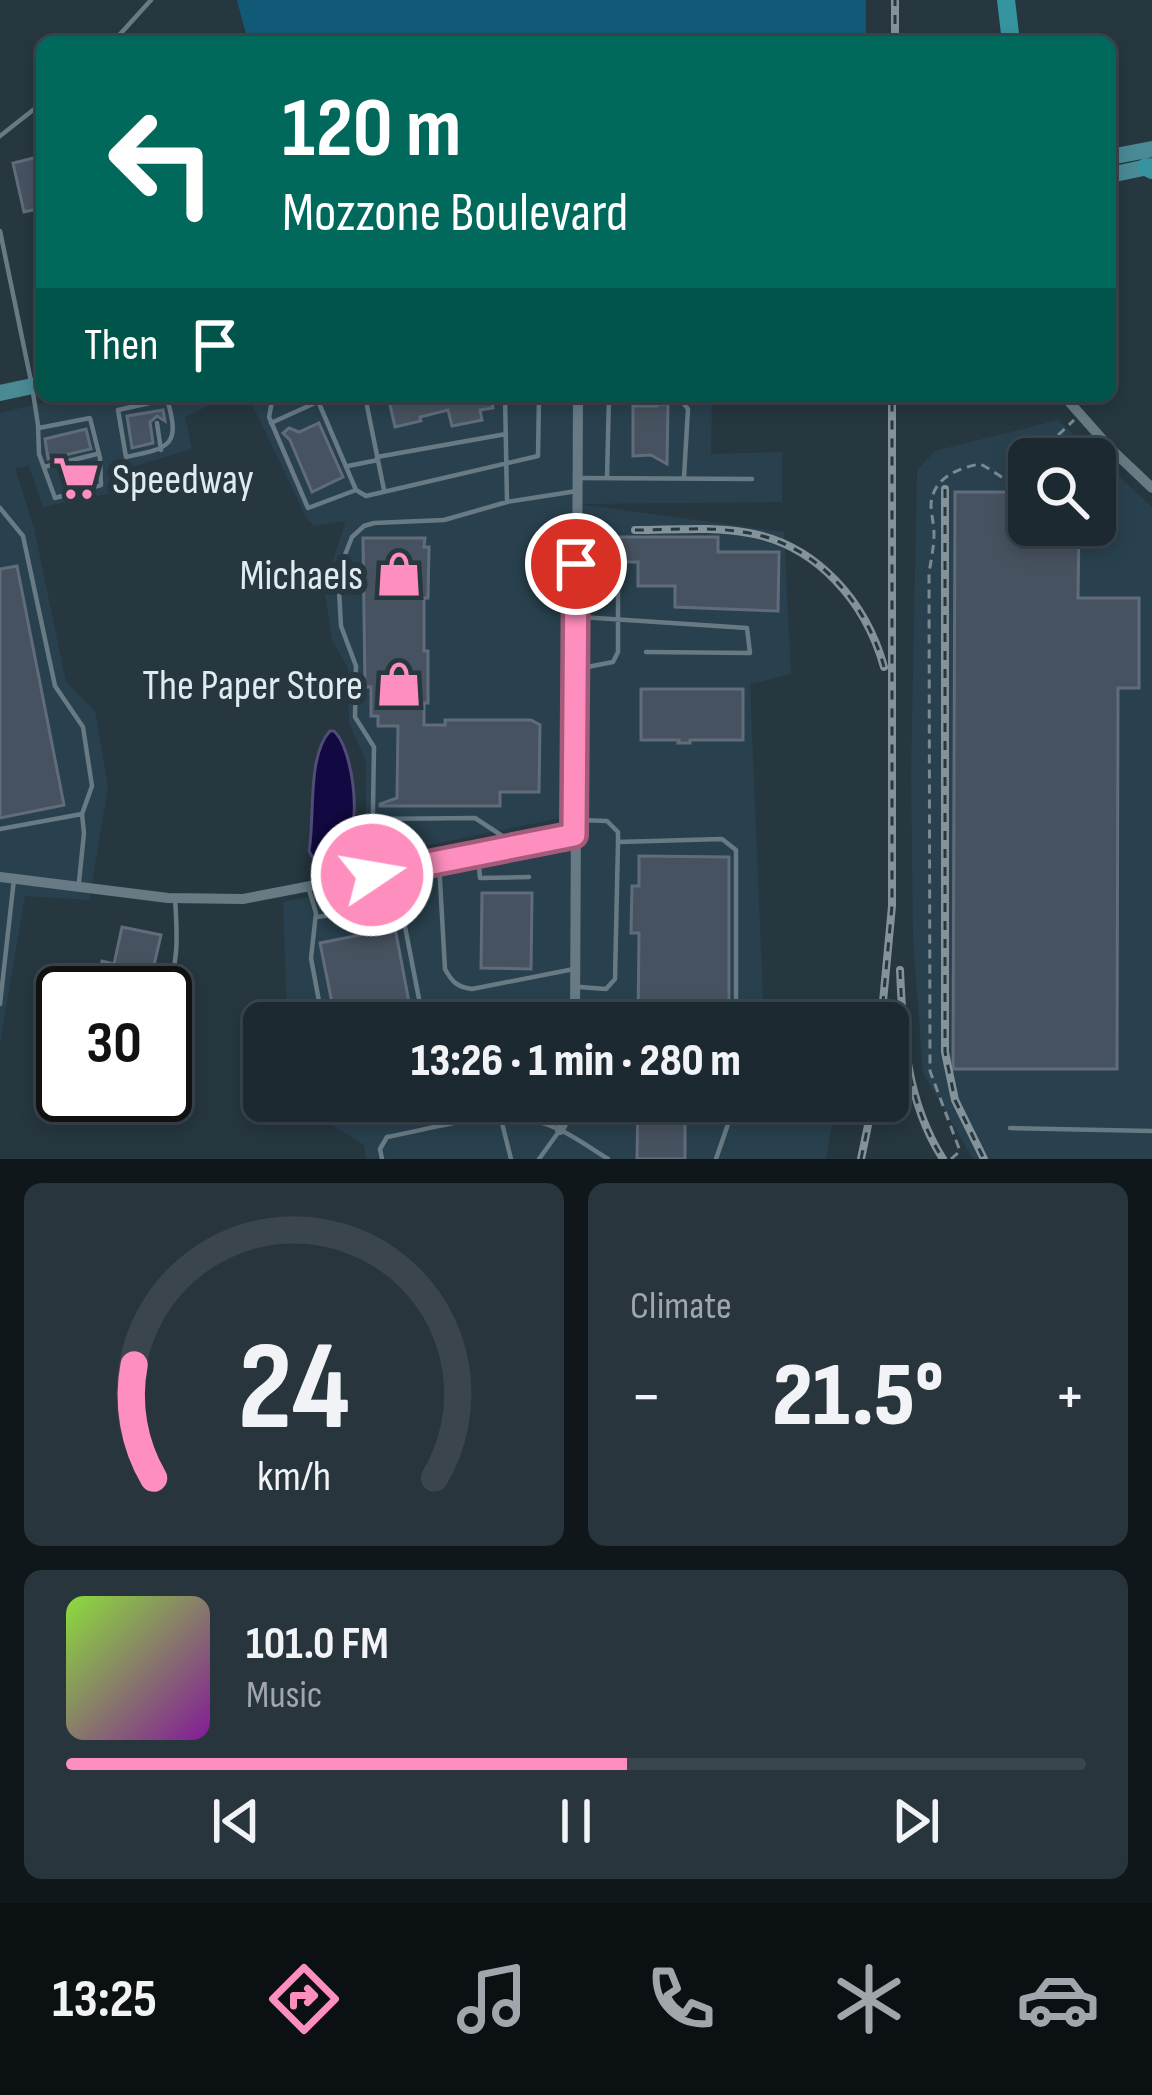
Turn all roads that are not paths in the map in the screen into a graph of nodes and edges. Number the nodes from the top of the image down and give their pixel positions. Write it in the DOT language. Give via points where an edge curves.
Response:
graph roads {
  1 [pos="152,0"];
  2 [pos="1006,0"];
  3 [pos="118,36"];
  4 [pos="1010,36"];
  5 [pos="36,108"];
  6 [pos="0,136"];
  7 [pos="1116,158"];
  8 [pos="1150,163"];
  9 [pos="1116,173"];
  10 [pos="0,230"];
  11 [pos="36,382"];
  12 [pos="36,386"];
  13 [pos="0,393"];
  14 [pos="38,402"];
  15 [pos="142,402"];
  16 [pos="149,402"];
  17 [pos="168,402"];
  18 [pos="272,402"];
  19 [pos="310,402"];
  20 [pos="316,402"];
  21 [pos="366,402"];
  22 [pos="505,402"];
  23 [pos="539,402"];
  24 [pos="578,402"];
  25 [pos="609,402"];
  26 [pos="683,402"];
  27 [pos="1069,402"];
  28 [pos="155,411"];
  29 [pos="157,423"];
  30 [pos="272,423"];
  31 [pos="39,428"];
  32 [pos="506,434"];
  33 [pos="161,450"];
  34 [pos="99,453"];
  35 [pos="378,459"];
  36 [pos="506,464"];
  37 [pos="44,467"];
  38 [pos="346,467"];
  39 [pos="607,478"];
  40 [pos="684,479"];
  41 [pos="752,479"];
  42 [pos="577,484"];
  43 [pos="1152,488"];
  44 [pos="356,490"];
  45 [pos="384,491"];
  46 [pos="507,502"];
  47 [pos="0,508"];
  48 [pos="576,564"];
  49 [pos="576,616"];
  50 [pos="619,619"];
  51 [pos="646,652"];
  52 [pos="575,669"];
  53 [pos="82,814"];
  54 [pos="373,819"];
  55 [pos="574,820"];
  56 [pos="0,829"];
  57 [pos="574,835"];
  58 [pos="618,842"];
  59 [pos="518,846"];
  60 [pos="478,854"];
  61 [pos="439,861"];
  62 [pos="394,870"];
  63 [pos="372,875"];
  64 [pos="0,877"];
  65 [pos="529,877"];
  66 [pos="14,879"];
  67 [pos="308,886"];
  68 [pos="78,888"];
  69 [pos="175,898"];
  70 [pos="401,905"];
  71 [pos="316,918"];
  72 [pos="174,966"];
  73 [pos="574,969"];
  74 [pos="574,987"];
  75 [pos="319,1002"];
  76 [pos="417,1002"];
  77 [pos="574,1002"];
  78 [pos="736,1002"];
  79 [pos="0,1004"];
  80 [pos="465,1122"];
  81 [pos="502,1122"];
  82 [pos="537,1122"];
  83 [pos="564,1122"];
  84 [pos="729,1122"];
  85 [pos="1010,1128"];
  86 [pos="560,1130"];
  87 [pos="1152,1131"];
  88 [pos="382,1159"];
  89 [pos="511,1159"];
  90 [pos="539,1159"];
  91 [pos="608,1159"];
  92 [pos="716,1159"];
  1 -- 3 [label="lane"];
  2 -- 4 [label="highway"];
  5 -- 6 [label="lane"];
  7 -- 8 [label="main road"];
  8 -- 9 [label="main road"];
  10 -- 11 [label="lane"];
  12 -- 13 [label="main road"];
  14 -- 31 [label="lane"];
  15 -- 33 [label="lane" via="118,410 126,457"];
  16 -- 28 [label="lane"];
  17 -- 33 [label="lane" via="174,431"];
  18 -- 30 [label="lane"];
  19 -- 30 [label="lane"];
  20 -- 38 [label="lane"];
  21 -- 35 [label="lane"];
  22 -- 32 [label="lane"];
  23 -- 36 [label="lane" via="538,456"];
  24 -- 42 [label="street"];
  25 -- 39 [label="lane"];
  26 -- 40 [label="lane"];
  27 -- 43 [label="street"];
  29 -- 33 [label="lane"];
  30 -- 44 [label="lane" via="308,508"];
  31 -- 34 [label="lane" via="90,418"];
  31 -- 37 [label="lane"];
  32 -- 35 [label="lane"];
  32 -- 36 [label="lane"];
  34 -- 37 [label="lane"];
  34 -- 37 [label="lane" via="101,485 55,498"];
  35 -- 38 [label="lane"];
  35 -- 45 [label="lane"];
  36 -- 45 [label="lane"];
  36 -- 46 [label="lane"];
  38 -- 44 [label="lane"];
  39 -- 40 [label="lane"];
  39 -- 42 [label="lane"];
  40 -- 41 [label="lane"];
  42 -- 46 [label="lane"];
  42 -- 48 [label="street"];
  44 -- 45 [label="lane"];
  46 -- 54 [label="lane" via="444,520 374,523 356,531 346,550 341,626 356,666 355,717 374,747"];
  47 -- 53 [label="lane" via="22,536 55,686 82,727 92,786"];
  48 -- 49 [label="street"];
  48 -- 50 [label="lane" via="618,576"];
  49 -- 50 [label="lane"];
  49 -- 52 [label="street"];
  50 -- 51 [label="lane" via="748,628 750,653"];
  50 -- 52 [label="lane" via="613,662"];
  52 -- 55 [label="street"];
  53 -- 56 [label="lane"];
  53 -- 68 [label="lane"];
  54 -- 59 [label="lane" via="475,818"];
  54 -- 63 [label="lane"];
  55 -- 57 [label="street"];
  55 -- 58 [label="lane" via="607,821"];
  57 -- 59 [label="street"];
  57 -- 73 [label="street"];
  58 -- 74 [label="lane" via="615,979 606,989"];
  58 -- 78 [label="lane" via="722,839 736,850"];
  59 -- 60 [label="street"];
  60 -- 61 [label="street"];
  60 -- 65 [label="lane" via="480,878"];
  61 -- 62 [label="street"];
  61 -- 73 [label="lane" via="452,982 472,988"];
  62 -- 63 [label="street"];
  62 -- 70 [label="lane"];
  63 -- 67 [label="street"];
  64 -- 66 [label="street"];
  66 -- 68 [label="street"];
  66 -- 79 [label="lane"];
  67 -- 69 [label="street" via="242,899"];
  67 -- 71 [label="lane"];
  68 -- 69 [label="street"];
  69 -- 72 [label="lane"];
  70 -- 71 [label="lane"];
  70 -- 76 [label="lane"];
  71 -- 75 [label="lane" via="311,958"];
  73 -- 74 [label="street"];
  74 -- 77 [label="street"];
  80 -- 88 [label="lane" via="388,1137"];
  81 -- 89 [label="lane"];
  82 -- 86 [label="lane"];
  83 -- 86 [label="street"];
  84 -- 92 [label="lane"];
  85 -- 87 [label="lane"];
  86 -- 90 [label="lane"];
  86 -- 91 [label="lane"];
}
